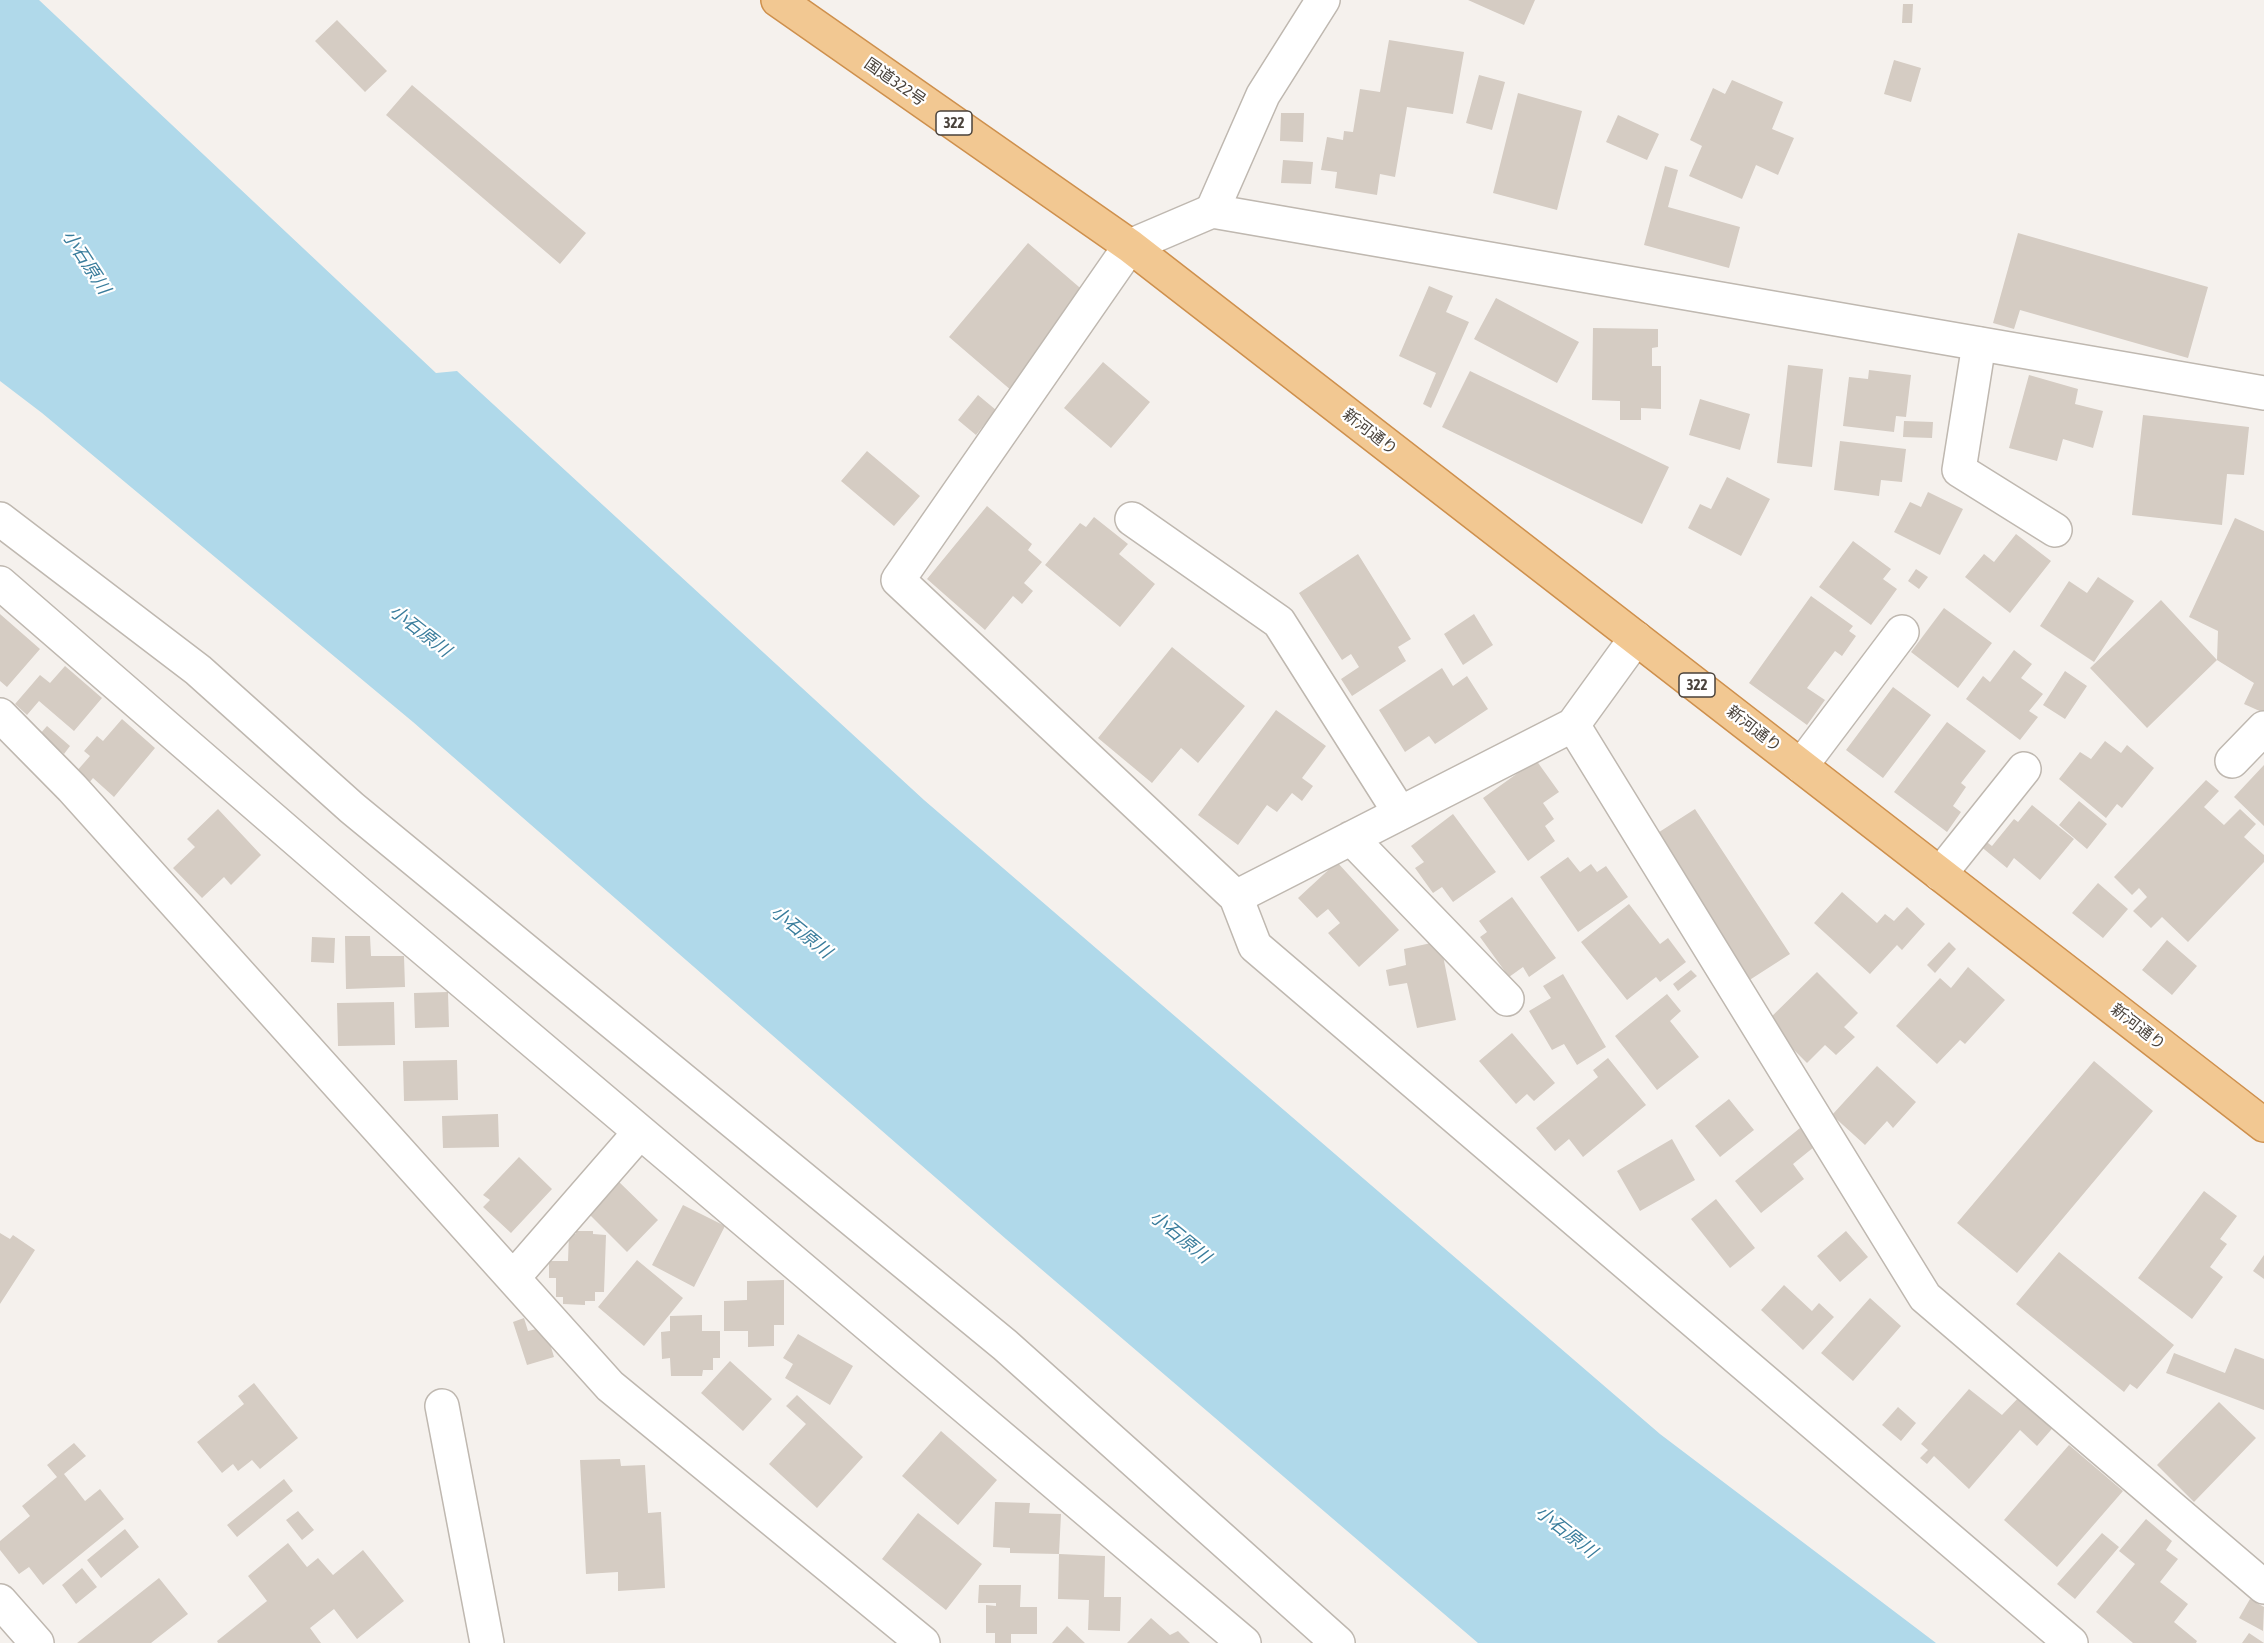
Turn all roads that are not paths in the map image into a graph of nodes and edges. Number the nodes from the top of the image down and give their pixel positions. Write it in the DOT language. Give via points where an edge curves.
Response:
graph roads {
  1 [pos="778,0"];
  2 [pos="1323,0"];
  3 [pos="1212,211"];
  4 [pos="1130,246"];
  5 [pos="1979,344"];
  6 [pos="2264,393"];
  7 [pos="0,519"];
  8 [pos="1132,519"];
  9 [pos="2055,530"];
  10 [pos="0,583"];
  11 [pos="1902,632"];
  12 [pos="1635,638"];
  13 [pos="0,715"];
  14 [pos="1573,725"];
  15 [pos="2264,728"];
  16 [pos="2232,761"];
  17 [pos="1801,766"];
  18 [pos="2024,769"];
  19 [pos="1400,813"];
  20 [pos="1351,838"];
  21 [pos="1940,874"];
  22 [pos="1236,897"];
  23 [pos="1507,999"];
  24 [pos="2264,1125"];
  25 [pos="640,1132"];
  26 [pos="513,1278"];
  27 [pos="442,1406"];
  28 [pos="2264,1587"];
  29 [pos="0,1601"];
  30 [pos="37,1643"];
  31 [pos="488,1643"];
  32 [pos="923,1643"];
  33 [pos="1244,1643"];
  34 [pos="1338,1643"];
  35 [pos="2071,1643"];
  1 -- 4 [label="highway, 国道322号 / 322"];
  2 -- 3 [label="street" via="1263,95"];
  3 -- 4 [label="street"];
  3 -- 5 [label="street"];
  4 -- 12 [label="highway, 新河通り / 322"];
  4 -- 22 [label="street" via="898,580"];
  5 -- 6 [label="street"];
  5 -- 9 [label="street" via="1959,470"];
  7 -- 34 [label="street" via="198,670 352,808 1005,1345"];
  8 -- 19 [label="street" via="1279,622"];
  10 -- 25 [label="street"];
  11 -- 17 [label="street"];
  12 -- 14 [label="street"];
  12 -- 17 [label="highway, 新河通り / 322"];
  13 -- 26 [label="street" via="80,797"];
  14 -- 19 [label="street"];
  14 -- 28 [label="street" via="1925,1297"];
  15 -- 16 [label="street"];
  17 -- 21 [label="highway, 新河通り / 322"];
  18 -- 21 [label="street"];
  19 -- 20 [label="street"];
  20 -- 22 [label="street"];
  20 -- 23 [label="street"];
  21 -- 24 [label="highway, 新河通り / 322"];
  22 -- 35 [label="street" via="1255,946"];
  25 -- 26 [label="street"];
  25 -- 33 [label="street"];
  26 -- 32 [label="street" via="610,1386"];
  27 -- 31 [label="street"];
  29 -- 30 [label="street"];
}
